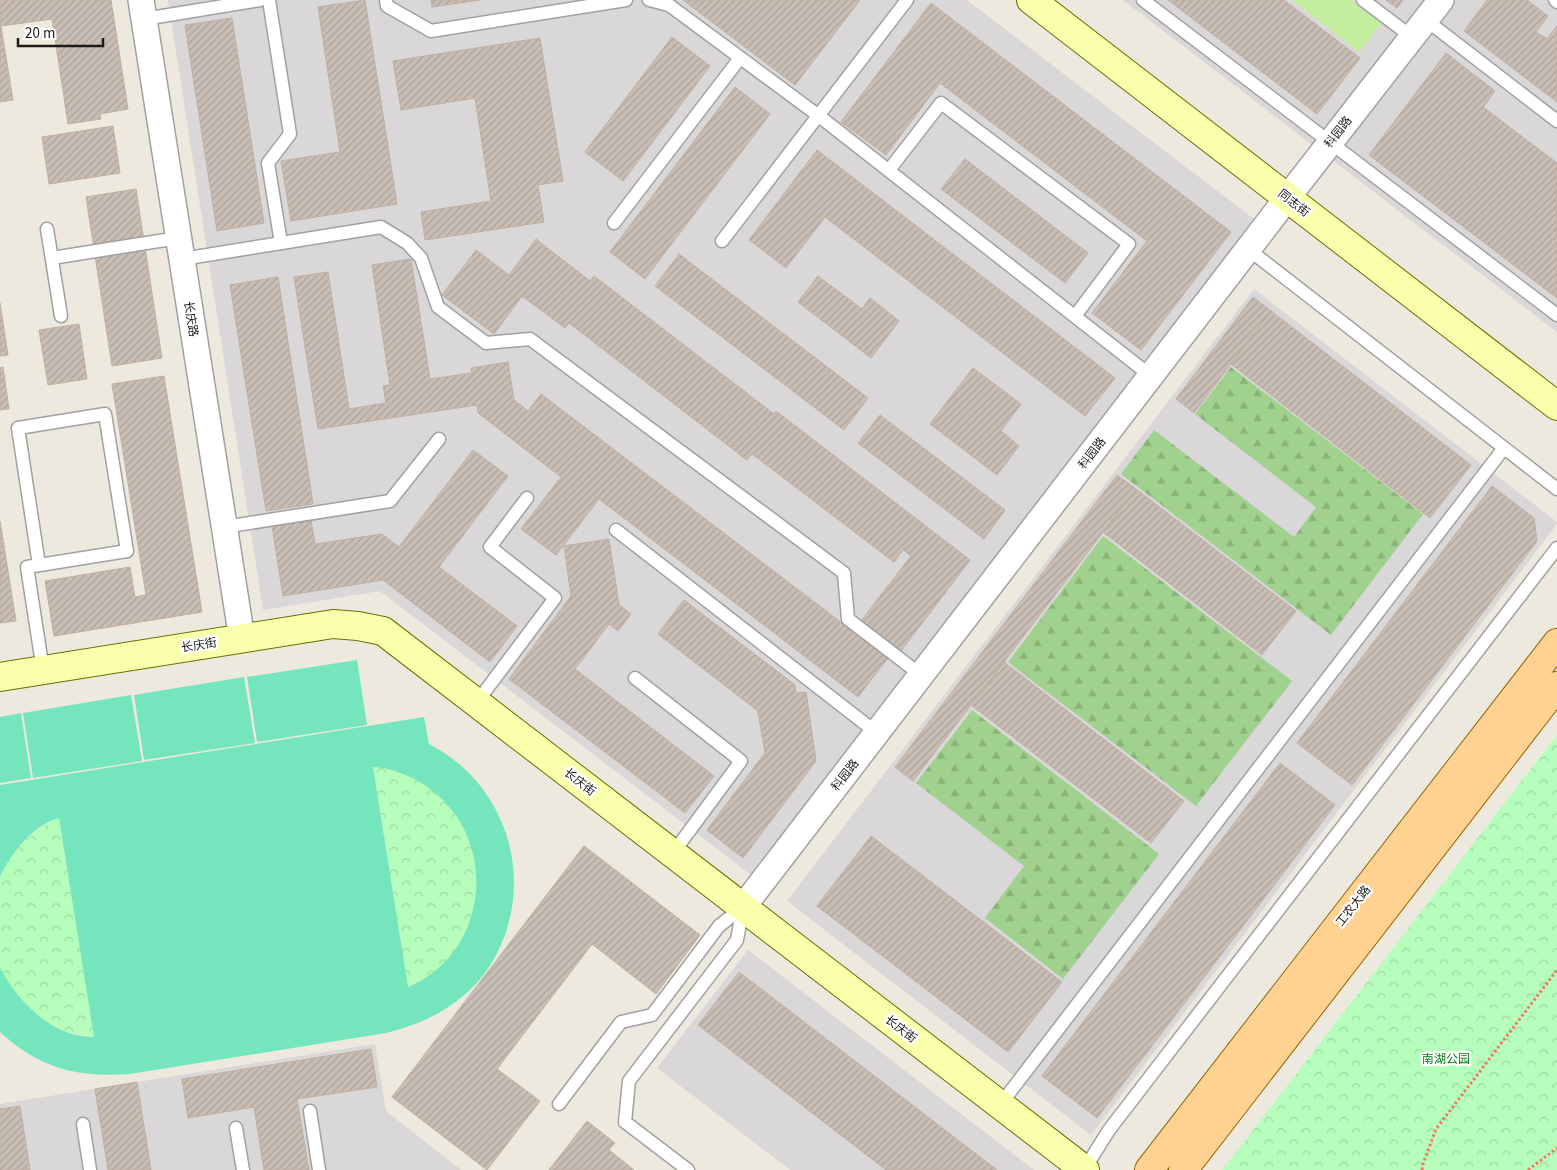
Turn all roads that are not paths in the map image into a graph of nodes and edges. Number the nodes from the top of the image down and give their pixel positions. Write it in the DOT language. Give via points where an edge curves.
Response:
graph roads {
  1 [pos="260,0"];
  2 [pos="269,0"];
  3 [pos="386,0"];
  4 [pos="626,0"];
  5 [pos="649,0"];
  6 [pos="907,0"];
  7 [pos="1031,0"];
  8 [pos="1058,0"];
  9 [pos="1143,0"];
  10 [pos="1363,0"];
  11 [pos="1441,0"];
  12 [pos="142,9"];
  13 [pos="1419,29"];
  14 [pos="740,58"];
  15 [pos="819,116"];
  16 [pos="1557,121"];
  17 [pos="1330,143"];
  18 [pos="889,170"];
  19 [pos="1292,191"];
  20 [pos="614,223"];
  21 [pos="47,229"];
  22 [pos="722,241"];
  23 [pos="281,243"];
  24 [pos="180,249"];
  25 [pos="1248,249"];
  26 [pos="52,258"];
  27 [pos="1557,315"];
  28 [pos="61,316"];
  29 [pos="1075,316"];
  30 [pos="1151,376"];
  31 [pos="1557,383"];
  32 [pos="1557,406"];
  33 [pos="440,439"];
  34 [pos="1504,448"];
  35 [pos="1557,489"];
  36 [pos="527,498"];
  37 [pos="224,527"];
  38 [pos="616,530"];
  39 [pos="1557,548"];
  40 [pos="40,565"];
  41 [pos="242,639"];
  42 [pos="1557,643"];
  43 [pos="43,670"];
  44 [pos="921,675"];
  45 [pos="0,677"];
  46 [pos="635,678"];
  47 [pos="1557,686"];
  48 [pos="477,702"];
  49 [pos="877,733"];
  50 [pos="673,853"];
  51 [pos="743,907"];
  52 [pos="559,1104"];
  53 [pos="1000,1105"];
  54 [pos="310,1111"];
  55 [pos="83,1124"];
  56 [pos="236,1128"];
  57 [pos="90,1170"];
  58 [pos="243,1170"];
  59 [pos="320,1170"];
  60 [pos="688,1170"];
  61 [pos="1084,1170"];
  62 [pos="1149,1170"];
  63 [pos="1183,1170"];
  1 -- 12 [label="lane"];
  2 -- 23 [label="lane" via="290,134 268,163"];
  3 -- 4 [label="lane" via="387,6 431,31"];
  5 -- 14 [label="lane" via="669,5"];
  6 -- 15 [label="lane"];
  7 -- 19 [label="main road, 同志街"];
  8 -- 19 [label="main road, 同志街"];
  9 -- 17 [label="lane"];
  10 -- 13 [label="lane"];
  11 -- 13 [label="street, 科园路"];
  12 -- 24 [label="street, 长庆路"];
  13 -- 16 [label="lane"];
  13 -- 17 [label="street, 科园路"];
  14 -- 15 [label="lane"];
  14 -- 20 [label="lane"];
  15 -- 18 [label="lane"];
  15 -- 22 [label="lane"];
  17 -- 19 [label="street, 科园路"];
  17 -- 27 [label="lane"];
  18 -- 29 [label="lane"];
  18 -- 29 [label="lane" via="941,102 1130,244"];
  19 -- 25 [label="street, 科园路"];
  19 -- 31 [label="main road, 同志街"];
  19 -- 32 [label="main road, 同志街"];
  21 -- 26 [label="lane"];
  23 -- 24 [label="lane"];
  23 -- 44 [label="lane" via="381,227 407,242 421,258 438,307 486,343 530,340 844,573 848,619"];
  24 -- 26 [label="lane"];
  24 -- 37 [label="street, 长庆路"];
  25 -- 30 [label="street, 科园路"];
  25 -- 34 [label="lane"];
  26 -- 28 [label="lane"];
  29 -- 30 [label="lane"];
  30 -- 44 [label="street, 科园路"];
  33 -- 37 [label="lane" via="390,501"];
  34 -- 35 [label="lane"];
  34 -- 53 [label="lane"];
  36 -- 48 [label="lane" via="490,547 555,598"];
  37 -- 41 [label="street, 长庆路"];
  38 -- 49 [label="lane"];
  39 -- 61 [label="lane" via="1109,1130"];
  40 -- 40 [label="lane" via="18,428 105,414 127,551"];
  40 -- 43 [label="lane" via="26,567"];
  41 -- 43 [label="main road, 长庆街"];
  41 -- 48 [label="main road, 长庆街" via="333,624 383,632"];
  42 -- 62 [label="main road, 工农大路"];
  43 -- 45 [label="main road, 长庆街"];
  44 -- 49 [label="street, 科园路"];
  46 -- 50 [label="lane" via="741,761"];
  47 -- 63 [label="main road"];
  48 -- 50 [label="main road, 长庆街"];
  49 -- 51 [label="street, 科园路"];
  50 -- 51 [label="main road, 长庆街"];
  51 -- 52 [label="lane" via="719,926 652,1015 621,1022"];
  51 -- 53 [label="main road, 长庆街"];
  51 -- 60 [label="lane" via="737,940 629,1081 625,1122"];
  53 -- 61 [label="main road, 长庆街"];
  54 -- 59 [label="lane"];
  55 -- 57 [label="lane"];
  56 -- 58 [label="lane"];
}
